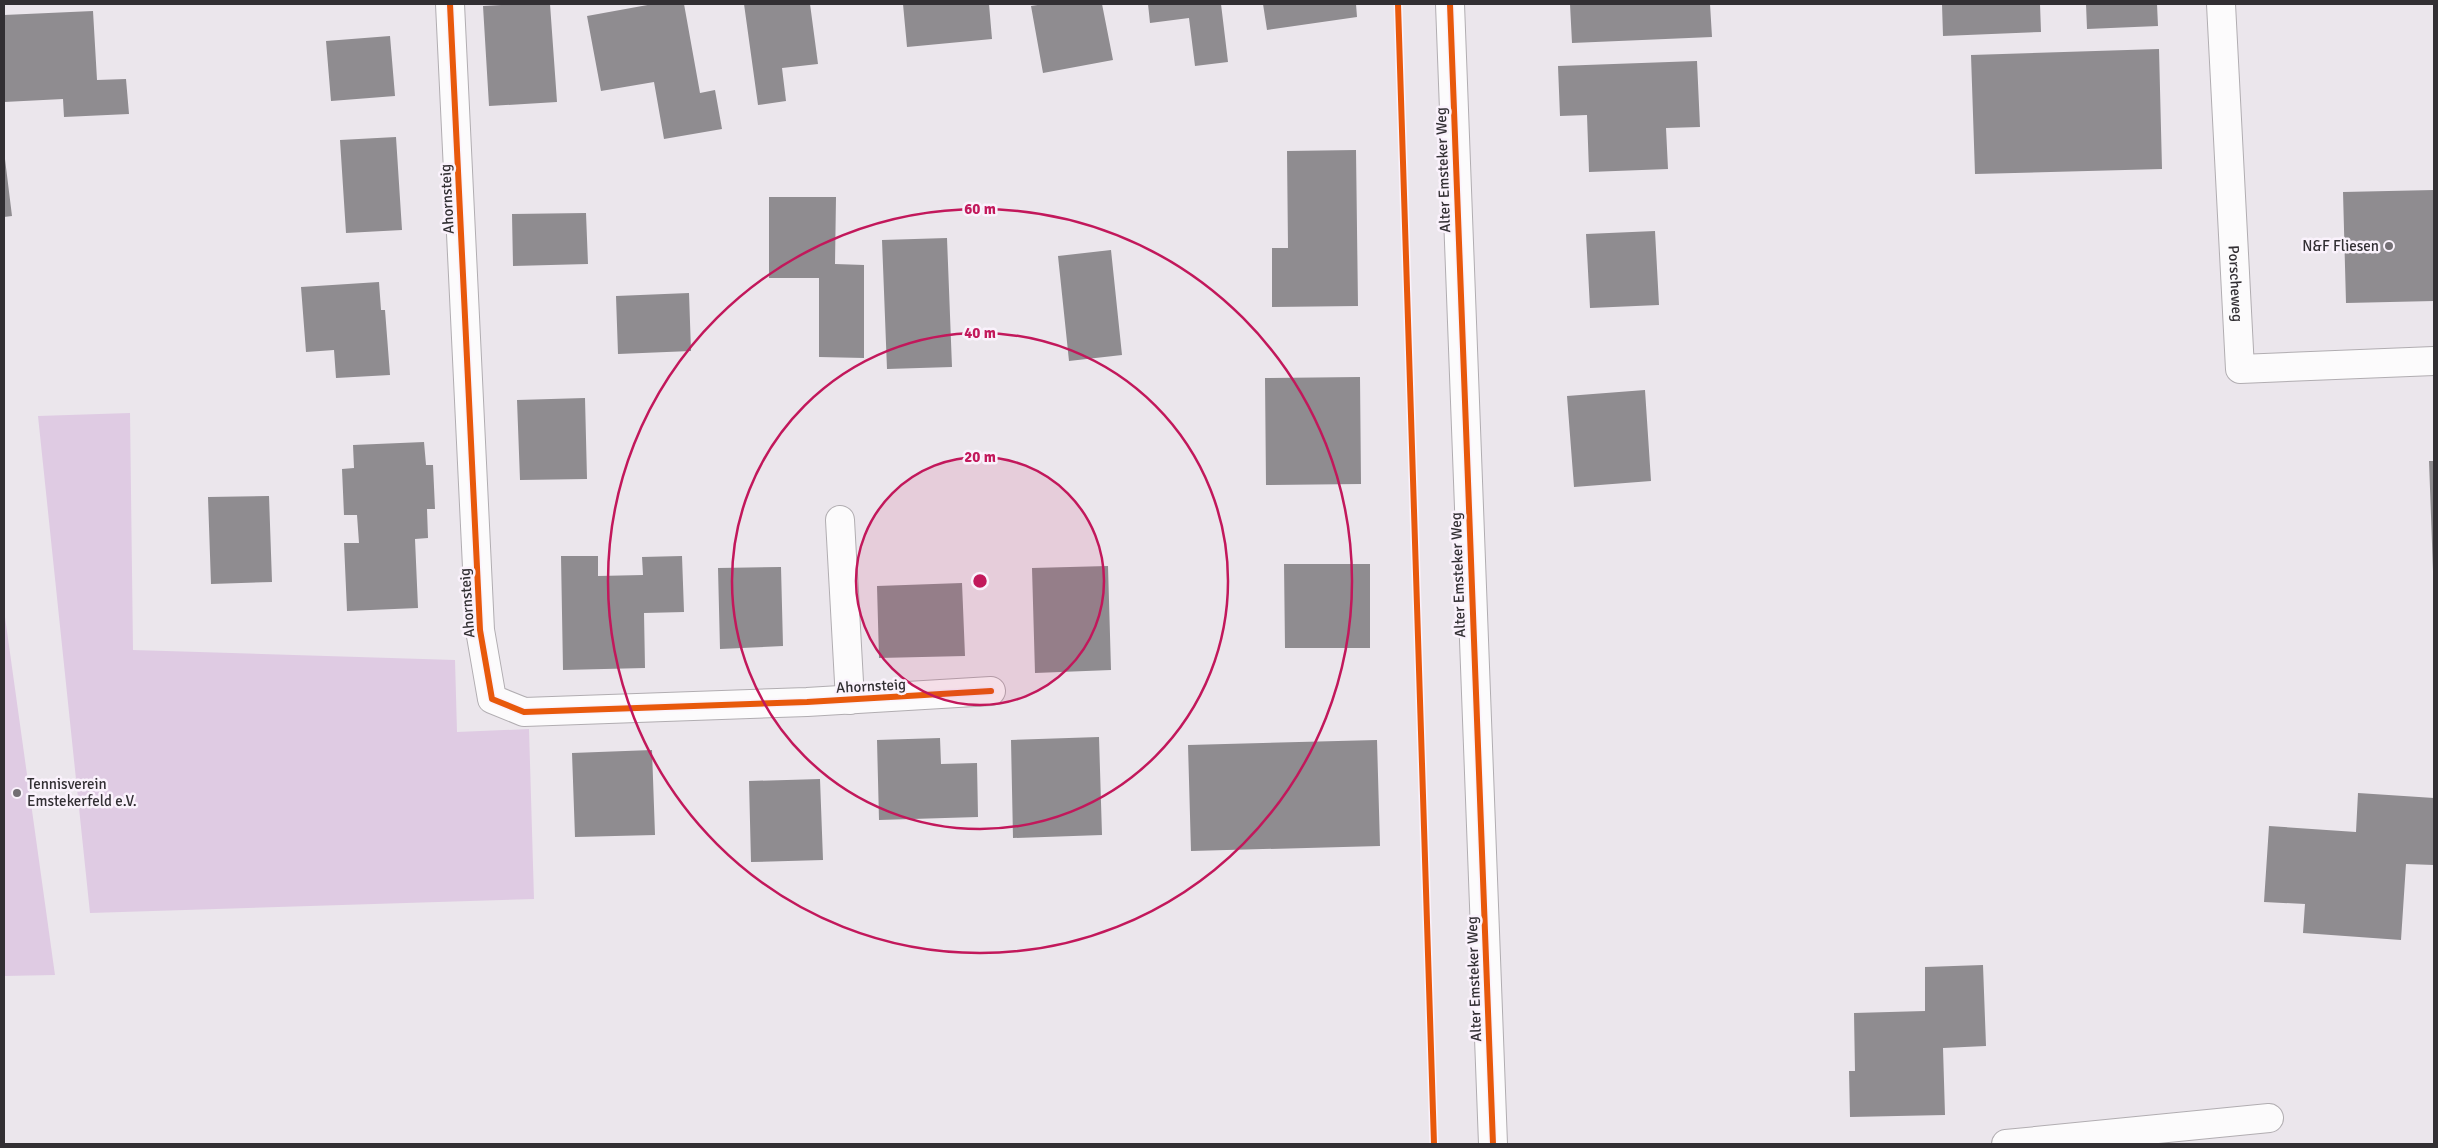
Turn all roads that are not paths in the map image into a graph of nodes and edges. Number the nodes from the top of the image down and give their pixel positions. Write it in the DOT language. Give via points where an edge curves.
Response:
graph roads {
  1 [pos="450,4"];
  2 [pos="1450,4"];
  3 [pos="2221,4"];
  4 [pos="2434,360"];
  5 [pos="840,520"];
  6 [pos="991,691"];
  7 [pos="850,700"];
  8 [pos="2269,1118"];
  9 [pos="1493,1144"];
  10 [pos="2006,1144"];
  1 -- 7 [label="street, Ahornsteig" via="480,630 492,699 524,712"];
  2 -- 9 [label="street, Alter Emsteker Weg"];
  3 -- 4 [label="street, Porscheweg" via="2240,368"];
  5 -- 7 [label="street, Ahornsteig"];
  6 -- 7 [label="street, Ahornsteig"];
  8 -- 10 [label="street"];
}
